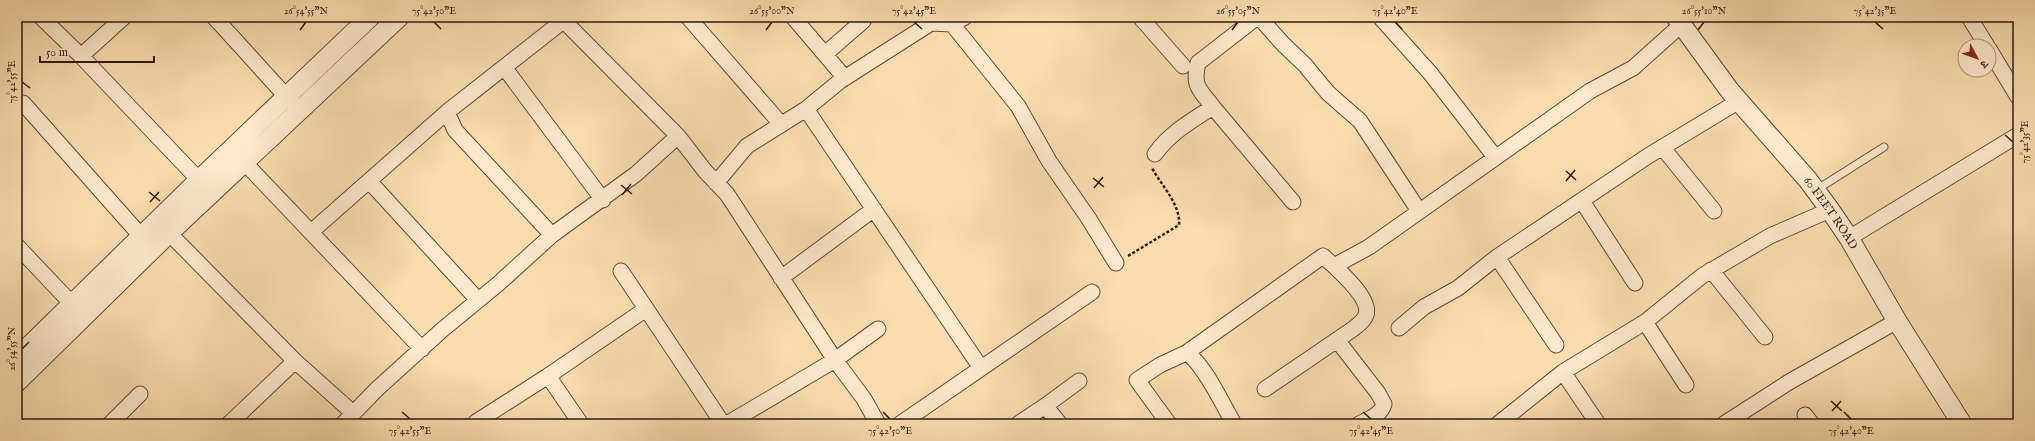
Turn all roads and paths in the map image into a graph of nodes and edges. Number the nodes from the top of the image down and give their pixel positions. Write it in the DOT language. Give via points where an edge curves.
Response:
graph roads {
  1 [pos="41,17"];
  2 [pos="124,17"];
  3 [pos="214,17"];
  4 [pos="370,17"];
  5 [pos="399,17"];
  6 [pos="688,17"];
  7 [pos="793,17"];
  8 [pos="865,17"];
  9 [pos="1140,17"];
  10 [pos="1258,17"];
  11 [pos="1380,17"];
  12 [pos="1969,17"];
  13 [pos="562,19"];
  14 [pos="958,21"];
  15 [pos="1679,21"];
  16 [pos="1982,38"];
  17 [pos="825,54"];
  18 [pos="81,56"];
  19 [pos="1997,62"];
  20 [pos="1183,66"];
  21 [pos="504,67"];
  22 [pos="845,78"];
  23 [pos="286,96"];
  24 [pos="2018,97"];
  25 [pos="1739,101"];
  26 [pos="17,104"];
  27 [pos="1213,107"];
  28 [pos="806,109"];
  29 [pos="299,110"];
  30 [pos="447,112"];
  31 [pos="781,124"];
  32 [pos="2018,135"];
  33 [pos="678,136"];
  34 [pos="1662,147"];
  35 [pos="1884,147"];
  36 [pos="1155,154"];
  37 [pos="1495,157"];
  38 [pos="244,162"];
  39 [pos="199,180"];
  40 [pos="369,181"];
  41 [pos="716,183"];
  42 [pos="1816,190"];
  43 [pos="602,200"];
  44 [pos="1582,201"];
  45 [pos="1294,202"];
  46 [pos="874,209"];
  47 [pos="1714,210"];
  48 [pos="1830,210"];
  49 [pos="1419,211"];
  50 [pos="311,232"];
  51 [pos="169,233"];
  52 [pos="552,235"];
  53 [pos="141,236"];
  54 [pos="1849,238"];
  55 [pos="17,246"];
  56 [pos="1497,257"];
  57 [pos="1116,263"];
  58 [pos="1334,266"];
  59 [pos="1712,270"];
  60 [pos="621,271"];
  61 [pos="781,278"];
  62 [pos="1635,283"];
  63 [pos="1092,292"];
  64 [pos="478,300"];
  65 [pos="72,304"];
  66 [pos="646,309"];
  67 [pos="1897,321"];
  68 [pos="1645,322"];
  69 [pos="1399,328"];
  70 [pos="878,329"];
  71 [pos="1765,337"];
  72 [pos="1337,340"];
  73 [pos="1556,345"];
  74 [pos="422,348"];
  75 [pos="1186,353"];
  76 [pos="17,358"];
  77 [pos="835,360"];
  78 [pos="295,362"];
  79 [pos="981,368"];
  80 [pos="1563,372"];
  81 [pos="548,376"];
  82 [pos="1079,381"];
  83 [pos="17,382"];
  84 [pos="1686,384"];
  85 [pos="1265,389"];
  86 [pos="140,394"];
  87 [pos="1045,406"];
  88 [pos="353,413"];
  89 [pos="476,422"];
  90 [pos="110,424"];
  91 [pos="229,424"];
  92 [pos="343,424"];
  93 [pos="580,424"];
  94 [pos="723,424"];
  95 [pos="727,424"];
  96 [pos="878,424"];
  97 [pos="900,424"];
  98 [pos="1018,424"];
  99 [pos="1060,424"];
  100 [pos="1169,424"];
  101 [pos="1234,424"];
  102 [pos="1359,424"];
  103 [pos="1498,424"];
  104 [pos="1598,424"];
  105 [pos="1724,424"];
  106 [pos="1962,424"];
  1 -- 18 [label="street"];
  2 -- 18 [label="street"];
  3 -- 23 [label="street"];
  4 -- 23 [label="street"];
  5 -- 29 [label="street"];
  6 -- 31 [label="street"];
  7 -- 17 [label="street"];
  8 -- 17 [label="street"];
  9 -- 20 [label="street"];
  10 -- 27 [label="street" via="1198,63 1196,85"];
  10 -- 49 [label="street" via="1305,65 1328,93 1360,121"];
  11 -- 37 [label="street" via="1431,74"];
  12 -- 16 [label="street"];
  13 -- 21 [label="street"];
  13 -- 33 [label="street"];
  14 -- 22 [label="street" via="931,23"];
  14 -- 57 [label="street" via="1018,106 1049,161"];
  15 -- 25 [label="street, 60 FEET ROAD"];
  15 -- 37 [label="street" via="1633,68 1590,91"];
  17 -- 22 [label="street"];
  18 -- 39 [label="street"];
  19 -- 24 [label="street"];
  21 -- 30 [label="street"];
  21 -- 43 [label="street"];
  22 -- 28 [label="street"];
  23 -- 29 [label="street"];
  23 -- 39 [label="street"];
  25 -- 34 [label="street"];
  25 -- 42 [label="street, 60 FEET ROAD"];
  26 -- 53 [label="street" via="23,103"];
  27 -- 36 [label="street" via="1162,144"];
  27 -- 45 [label="street"];
  28 -- 31 [label="street"];
  28 -- 46 [label="street"];
  29 -- 38 [label="street"];
  30 -- 40 [label="street"];
  30 -- 52 [label="street" via="456,130"];
  31 -- 41 [label="street" via="747,146"];
  32 -- 54 [label="street"];
  33 -- 41 [label="street"];
  33 -- 43 [label="street" via="636,174"];
  34 -- 44 [label="street"];
  34 -- 47 [label="street"];
  35 -- 42 [label="lane"];
  36 -- 57 [label="path" via="1151,168 1177,210 1178,225"];
  37 -- 49 [label="street"];
  38 -- 50 [label="street"];
  38 -- 51 [label="street"];
  39 -- 53 [label="street"];
  40 -- 50 [label="street"];
  40 -- 64 [label="street"];
  41 -- 61 [label="street" via="727,194"];
  42 -- 48 [label="street, 60 FEET ROAD"];
  43 -- 52 [label="street"];
  44 -- 56 [label="street"];
  44 -- 62 [label="street"];
  46 -- 61 [label="street"];
  46 -- 79 [label="street"];
  48 -- 54 [label="street, 60 FEET ROAD"];
  48 -- 59 [label="street" via="1770,236"];
  49 -- 58 [label="street" via="1369,247"];
  50 -- 74 [label="street"];
  51 -- 78 [label="street"];
  51 -- 83 [label="street"];
  52 -- 64 [label="street"];
  53 -- 65 [label="street"];
  54 -- 67 [label="street, 60 FEET ROAD"];
  55 -- 65 [label="street"];
  56 -- 69 [label="street" via="1458,288 1424,307"];
  56 -- 73 [label="street"];
  58 -- 72 [label="street" via="1361,294 1366,305 1363,321"];
  58 -- 75 [label="street" via="1323,256"];
  59 -- 68 [label="street"];
  59 -- 71 [label="street"];
  60 -- 66 [label="street"];
  61 -- 77 [label="street"];
  63 -- 79 [label="street"];
  64 -- 74 [label="street"];
  65 -- 76 [label="street"];
  66 -- 81 [label="street"];
  66 -- 94 [label="street"];
  67 -- 105 [label="street" via="1789,382"];
  67 -- 106 [label="street, 60 FEET ROAD"];
  68 -- 80 [label="street"];
  68 -- 84 [label="street"];
  70 -- 77 [label="street"];
  72 -- 85 [label="street"];
  72 -- 102 [label="street" via="1384,404 1378,413"];
  74 -- 88 [label="street"];
  75 -- 100 [label="street" via="1160,365 1138,380"];
  75 -- 101 [label="street" via="1200,365"];
  77 -- 95 [label="street"];
  77 -- 96 [label="street" via="864,399"];
  78 -- 88 [label="street"];
  78 -- 91 [label="street"];
  79 -- 97 [label="street"];
  80 -- 103 [label="street"];
  80 -- 104 [label="street"];
  81 -- 89 [label="street"];
  81 -- 93 [label="street"];
  82 -- 87 [label="street"];
  86 -- 90 [label="street"];
  87 -- 98 [label="street"];
  87 -- 99 [label="street"];
  88 -- 92 [label="street"];
}
